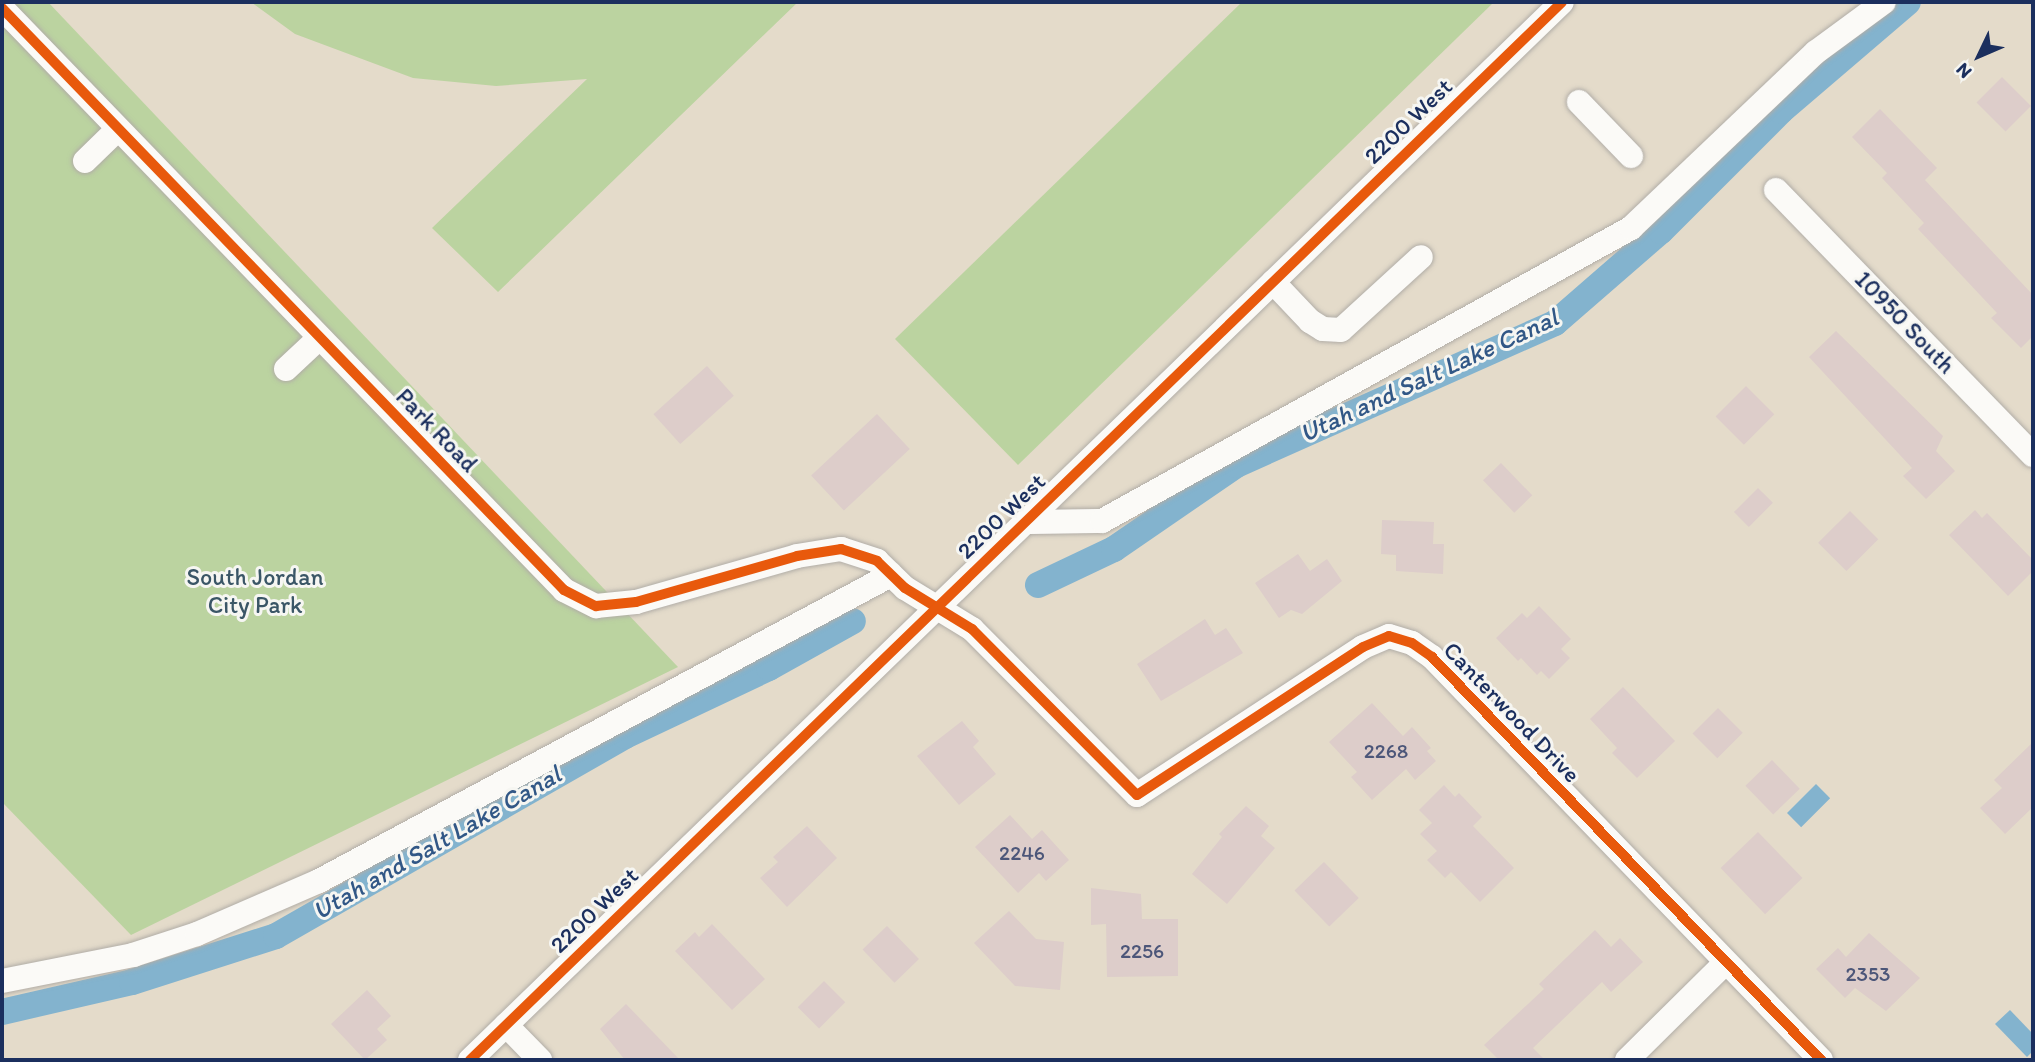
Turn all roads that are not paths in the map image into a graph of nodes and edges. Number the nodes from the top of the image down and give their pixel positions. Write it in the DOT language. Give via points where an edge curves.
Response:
graph roads {
  1 [pos="1562,2"];
  2 [pos="1884,2"];
  3 [pos="2,8"];
  4 [pos="1579,102"];
  5 [pos="118,129"];
  6 [pos="1631,156"];
  7 [pos="85,161"];
  8 [pos="1776,190"];
  9 [pos="1421,257"];
  10 [pos="1273,282"];
  11 [pos="318,338"];
  12 [pos="286,369"];
  13 [pos="2033,455"];
  14 [pos="1026,522"];
  15 [pos="891,575"];
  16 [pos="937,607"];
  17 [pos="1725,962"];
  18 [pos="2,981"];
  19 [pos="506,1025"];
  20 [pos="470,1060"];
  21 [pos="540,1060"];
  22 [pos="1626,1060"];
  23 [pos="1821,1060"];
  1 -- 10 [label="street, 2200 West"];
  2 -- 14 [label="street" via="1816,52 1631,228 1102,521"];
  3 -- 5 [label="street, Park Road"];
  4 -- 6 [label="street"];
  5 -- 7 [label="street"];
  5 -- 11 [label="street, Park Road"];
  8 -- 13 [label="street, 10950 South"];
  9 -- 10 [label="street" via="1341,330 1323,329 1310,321"];
  10 -- 14 [label="street, 2200 West"];
  11 -- 12 [label="street"];
  11 -- 15 [label="street, Park Road" via="564,590 596,606 636,602 797,555 841,548 877,561"];
  14 -- 16 [label="street, 2200 West"];
  15 -- 16 [label="street, Park Road"];
  15 -- 18 [label="street" via="307,887 197,934 133,955"];
  16 -- 17 [label="street, Canterwood Drive" via="972,629 1137,795 1363,647 1389,636 1412,643 1432,657"];
  16 -- 19 [label="street, 2200 West"];
  17 -- 22 [label="street"];
  17 -- 23 [label="street, Canterwood Drive"];
  19 -- 20 [label="street, 2200 West"];
  19 -- 21 [label="street"];
}
